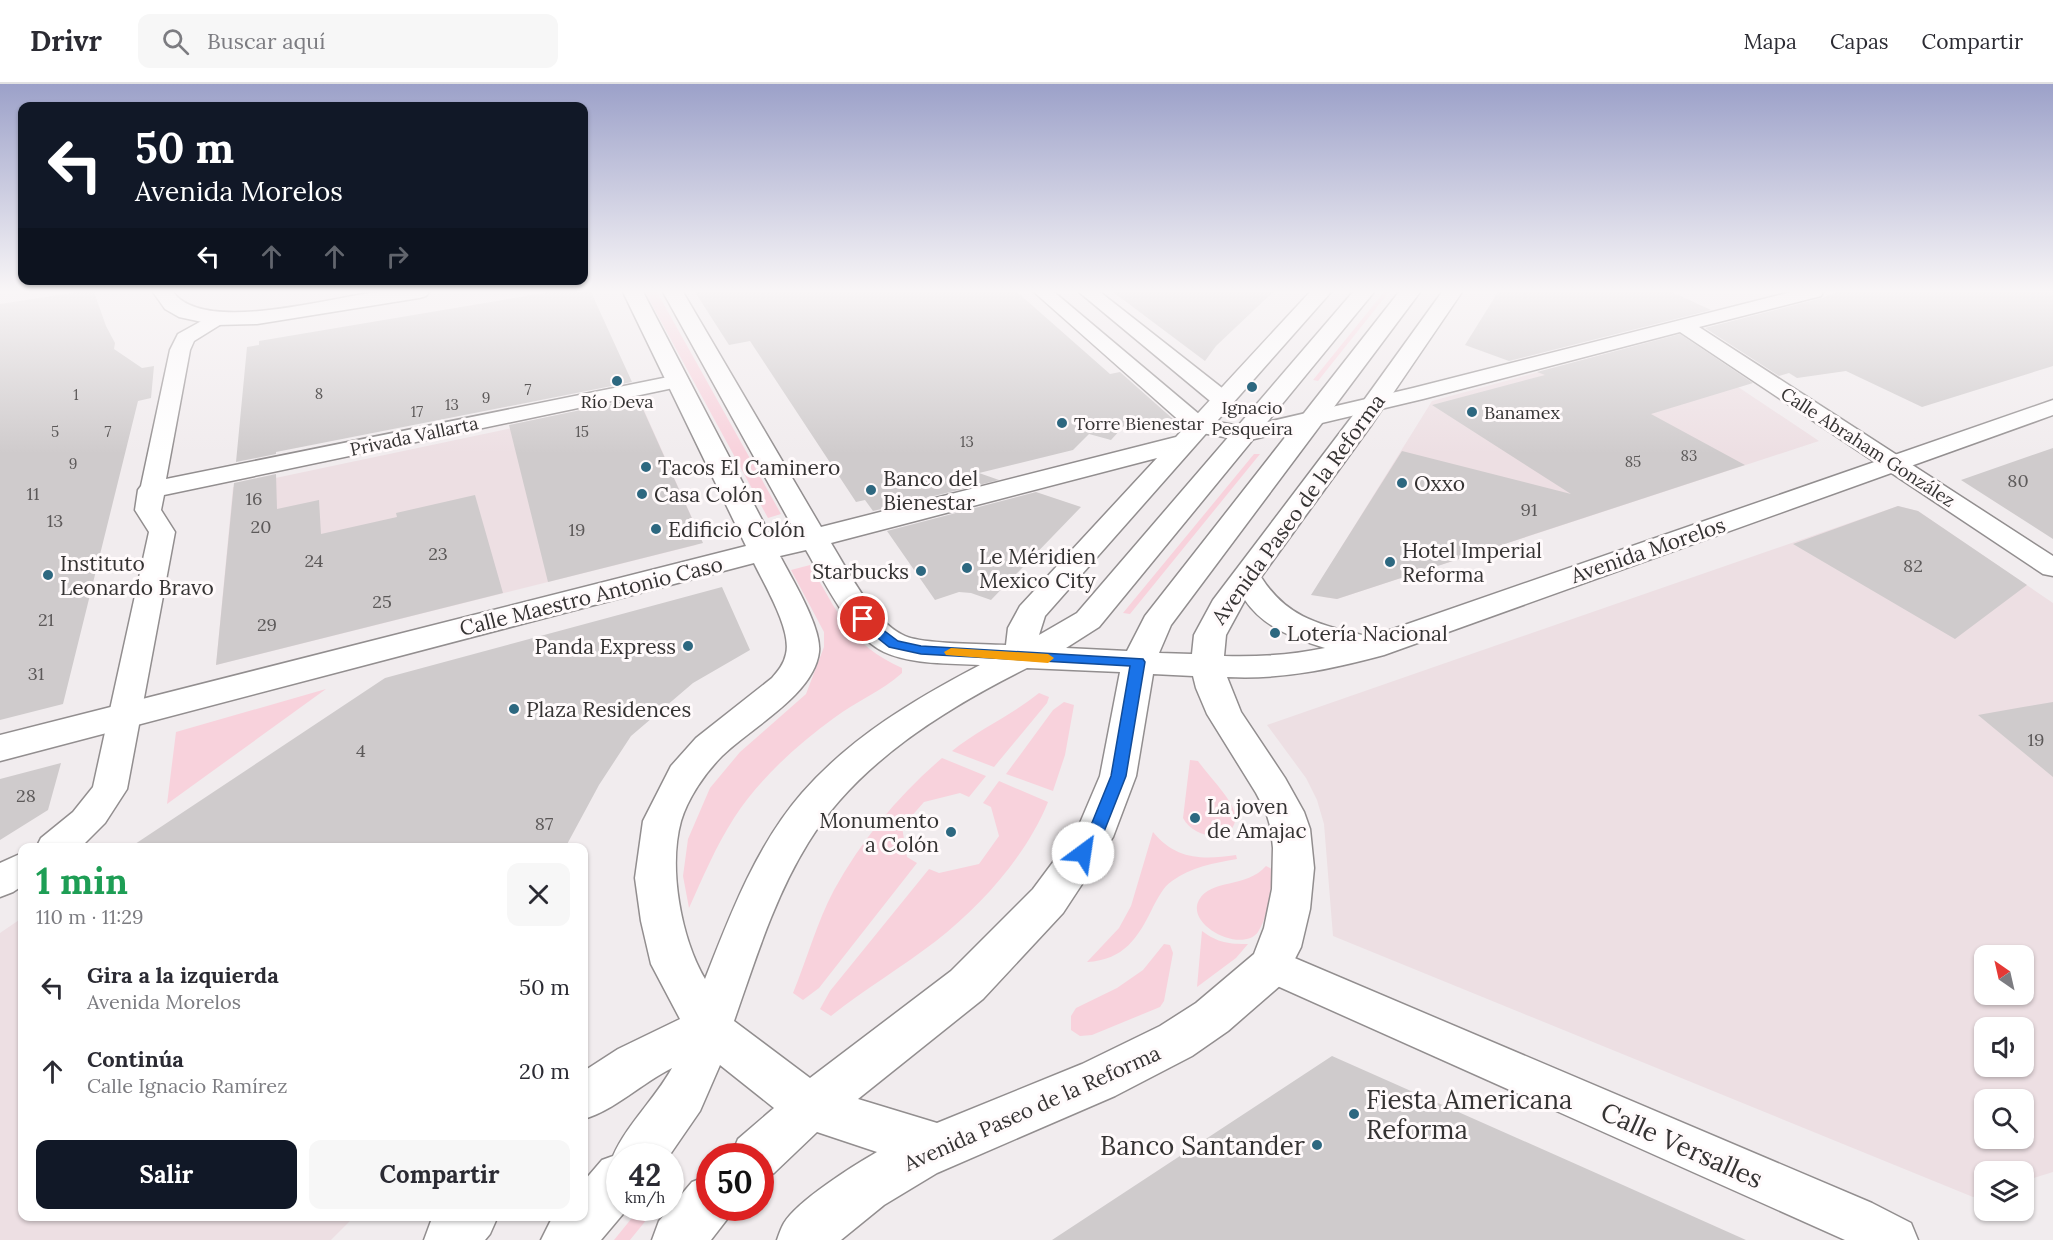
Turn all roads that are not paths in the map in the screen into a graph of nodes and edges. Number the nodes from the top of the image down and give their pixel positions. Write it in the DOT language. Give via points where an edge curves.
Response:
graph roads {
  1 [pos="181,346"];
  2 [pos="660,346"];
  3 [pos="704,346"];
  4 [pos="1099,346"];
  5 [pos="1155,346"];
  6 [pos="1272,346"];
  7 [pos="1319,346"];
  8 [pos="1369,346"];
  9 [pos="1415,346"];
  10 [pos="1604,346"];
  11 [pos="1714,346"];
  12 [pos="678,381"];
  13 [pos="1222,400"];
  14 [pos="1375,403"];
  15 [pos="2053,407"];
  16 [pos="1315,417"];
  17 [pos="1246,434"];
  18 [pos="1191,435"];
  19 [pos="1894,464"];
  20 [pos="150,490"];
  21 [pos="813,538"];
  22 [pos="764,551"];
  23 [pos="2053,568"];
  24 [pos="1245,576"];
  25 [pos="1372,648"];
  26 [pos="1021,657"];
  27 [pos="1138,662"];
  28 [pos="1208,666"];
  29 [pos="126,715"];
  30 [pos="0,748"];
  31 [pos="62,843"];
  32 [pos="18,870"];
  33 [pos="0,882"];
  34 [pos="1271,966"];
  35 [pos="708,1028"];
  36 [pos="588,1094"];
  37 [pos="810,1107"];
  38 [pos="647,1143"];
  39 [pos="770,1143"];
  40 [pos="936,1147"];
  41 [pos="606,1194"];
  42 [pos="588,1215"];
  43 [pos="696,1218"];
  44 [pos="467,1221"];
  45 [pos="583,1221"];
  46 [pos="450,1240"];
  47 [pos="567,1240"];
  48 [pos="678,1240"];
  49 [pos="803,1240"];
  50 [pos="1894,1240"];
  1 -- 20 [label="street"];
  2 -- 12 [label="street"];
  3 -- 21 [label="street, Avenida Morelos"];
  4 -- 18 [label="street"];
  5 -- 13 [label="street"];
  6 -- 13 [label="street"];
  7 -- 17 [label="street"];
  8 -- 16 [label="street, Avenida Paseo de la Reforma"];
  9 -- 14 [label="street, Avenida Paseo de la Reforma"];
  10 -- 14 [label="street"];
  11 -- 19 [label="street, Calle Abraham González"];
  12 -- 20 [label="street, Privada Vallarta"];
  12 -- 22 [label="street"];
  13 -- 18 [label="street"];
  14 -- 16 [label="street"];
  14 -- 24 [label="street, Avenida Paseo de la Reforma"];
  15 -- 19 [label="street, Avenida Morelos"];
  16 -- 17 [label="street"];
  16 -- 27 [label="street, Avenida Paseo de la Reforma" via="1156,623"];
  17 -- 18 [label="street"];
  17 -- 26 [label="street" via="1088,620 1063,639"];
  18 -- 21 [label="street, Calle Maestro Antonio Caso"];
  18 -- 26 [label="street" via="1031,613 1024,628"];
  19 -- 23 [label="street, Calle Abraham González"];
  19 -- 25 [label="street, Avenida Morelos"];
  20 -- 29 [label="street" via="148,510 162,532"];
  21 -- 22 [label="street, Calle Maestro Antonio Caso"];
  21 -- 26 [label="street, Avenida Morelos" via="863,619 894,644 921,650"];
  22 -- 29 [label="street, Calle Maestro Antonio Caso"];
  22 -- 35 [label="street" via="803,635 803,653 797,669 784,686 708,747 684,777 662,821 656,878 662,921 673,964"];
  24 -- 25 [label="street" via="1261,601 1288,623 1322,637"];
  24 -- 28 [label="street, Avenida Paseo de la Reforma" via="1212,623 1206,646"];
  25 -- 28 [label="street, Avenida Morelos" via="1300,664 1258,668"];
  26 -- 27 [label="street, Avenida Morelos"];
  26 -- 35 [label="street" via="896,731 818,801 796,830 765,886"];
  27 -- 28 [label="street, Avenida Morelos"];
  27 -- 37 [label="street, Avenida Paseo de la Reforma" via="1118,776 1094,837 1048,901 967,985"];
  28 -- 34 [label="street, Avenida Paseo de la Reforma" via="1218,704 1265,776 1288,825 1293,849 1293,895"];
  29 -- 30 [label="street, Calle Maestro Antonio Caso"];
  29 -- 31 [label="street" via="110,789 96,813"];
  32 -- 33 [label="street"];
  34 -- 40 [label="street, Avenida Paseo de la Reforma" via="1185,1037 1099,1082"];
  34 -- 50 [label="street, Calle Versalles"];
  35 -- 36 [label="street" via="633,1064"];
  35 -- 37 [label="street"];
  35 -- 38 [label="street" via="689,1085"];
  37 -- 39 [label="street, Avenida Paseo de la Reforma"];
  37 -- 40 [label="street"];
  40 -- 49 [label="street, Avenida Paseo de la Reforma" via="870,1183"];
  41 -- 42 [label="street"];
  43 -- 48 [label="street"];
  44 -- 46 [label="street"];
  45 -- 47 [label="street"];
}
